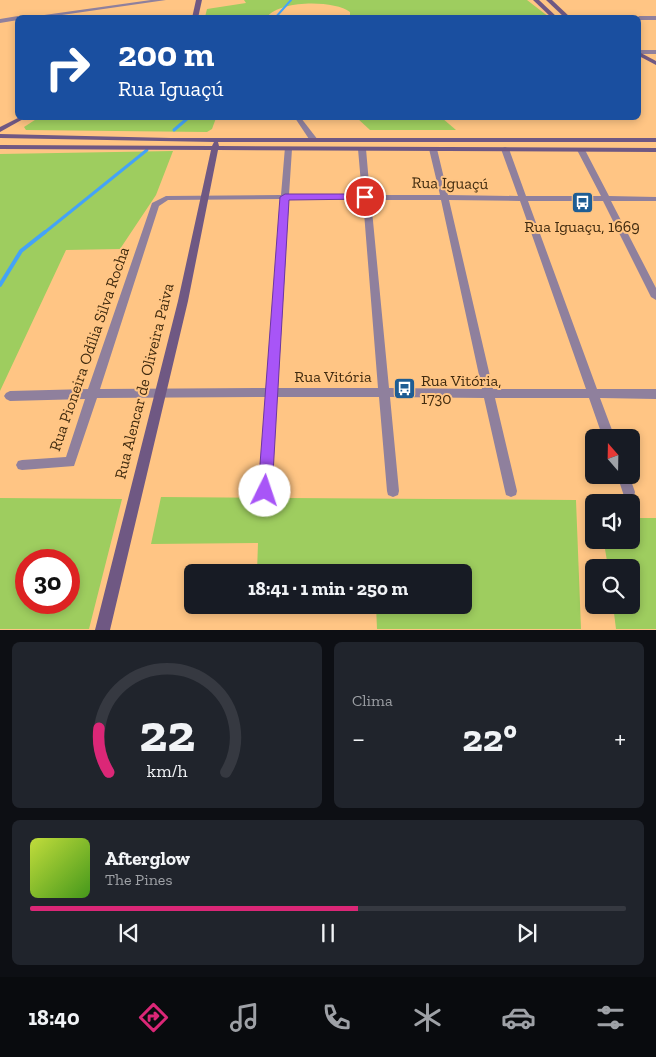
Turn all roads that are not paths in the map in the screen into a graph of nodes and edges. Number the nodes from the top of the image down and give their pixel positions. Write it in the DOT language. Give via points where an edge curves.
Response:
graph roads {
  1 [pos="163,0"];
  2 [pos="199,0"];
  3 [pos="536,0"];
  4 [pos="549,0"];
  5 [pos="48,15"];
  6 [pos="195,15"];
  7 [pos="553,15"];
  8 [pos="566,15"];
  9 [pos="15,18"];
  10 [pos="641,18"];
  11 [pos="656,18"];
  12 [pos="0,21"];
  13 [pos="656,52"];
  14 [pos="641,53"];
  15 [pos="641,54"];
  16 [pos="641,63"];
  17 [pos="656,63"];
  18 [pos="656,71"];
  19 [pos="18,120"];
  20 [pos="299,120"];
  21 [pos="0,130"];
  22 [pos="0,136"];
  23 [pos="217,140"];
  24 [pos="314,140"];
  25 [pos="656,140"];
  26 [pos="0,147"];
  27 [pos="215,149"];
  28 [pos="288,149"];
  29 [pos="362,149"];
  30 [pos="433,149"];
  31 [pos="505,149"];
  32 [pos="581,150"];
  33 [pos="655,152"];
  34 [pos="204,197"];
  35 [pos="285,197"];
  36 [pos="365,197"];
  37 [pos="444,198"];
  38 [pos="605,198"];
  39 [pos="524,199"];
  40 [pos="656,199"];
  41 [pos="155,205"];
  42 [pos="656,297"];
  43 [pos="160,392"];
  44 [pos="273,392"];
  45 [pos="385,393"];
  46 [pos="487,393"];
  47 [pos="93,394"];
  48 [pos="592,394"];
  49 [pos="656,394"];
  50 [pos="10,396"];
  51 [pos="606,429"];
  52 [pos="22,465"];
  53 [pos="626,484"];
  54 [pos="265,491"];
  55 [pos="393,491"];
  56 [pos="510,491"];
  57 [pos="629,492"];
  58 [pos="102,630"];
  1 -- 5 [label="street"];
  2 -- 6 [label="main road"];
  3 -- 7 [label="main road"];
  4 -- 8 [label="main road"];
  9 -- 12 [label="street"];
  10 -- 11 [label="street"];
  13 -- 14 [label="street"];
  15 -- 17 [label="main road"];
  16 -- 18 [label="main road"];
  19 -- 21 [label="main road"];
  20 -- 24 [label="street"];
  22 -- 23 [label="main road"];
  23 -- 24 [label="main road"];
  23 -- 27 [label="main road, Rua Alencar de Oliveira Paiva"];
  24 -- 25 [label="main road"];
  26 -- 27 [label="main road"];
  27 -- 28 [label="main road"];
  27 -- 34 [label="main road, Rua Alencar de Oliveira Paiva"];
  28 -- 29 [label="main road"];
  28 -- 35 [label="street"];
  29 -- 30 [label="main road"];
  29 -- 36 [label="street"];
  30 -- 31 [label="main road"];
  30 -- 37 [label="street"];
  31 -- 32 [label="main road"];
  31 -- 39 [label="street"];
  32 -- 33 [label="main road"];
  32 -- 38 [label="street"];
  34 -- 35 [label="street, Rua Iguaçú"];
  34 -- 41 [label="street, Rua Iguaçú" via="166,198"];
  34 -- 43 [label="main road, Rua Alencar de Oliveira Paiva"];
  35 -- 36 [label="street, Rua Iguaçú"];
  35 -- 44 [label="street"];
  36 -- 37 [label="street, Rua Iguaçú"];
  36 -- 45 [label="street"];
  37 -- 39 [label="street, Rua Iguaçú"];
  37 -- 46 [label="street"];
  38 -- 39 [label="street, Rua Iguaçú"];
  38 -- 40 [label="street, Rua Iguaçú"];
  38 -- 42 [label="street"];
  39 -- 48 [label="street"];
  41 -- 47 [label="street, Rua Pioneira Odília Silva Rocha"];
  43 -- 44 [label="street, Rua Vitória"];
  43 -- 47 [label="street, Rua Vitória"];
  43 -- 58 [label="main road, Rua Alencar de Oliveira Paiva"];
  44 -- 45 [label="street, Rua Vitória"];
  44 -- 54 [label="street"];
  45 -- 46 [label="street, Rua Vitória"];
  45 -- 55 [label="street"];
  46 -- 48 [label="street, Rua Vitória"];
  46 -- 56 [label="street"];
  47 -- 50 [label="street, Rua Vitória"];
  47 -- 52 [label="street, Rua Pioneira Odília Silva Rocha" via="70,462"];
  48 -- 49 [label="street, Rua Vitória"];
  48 -- 51 [label="street"];
  53 -- 57 [label="street"];
}
